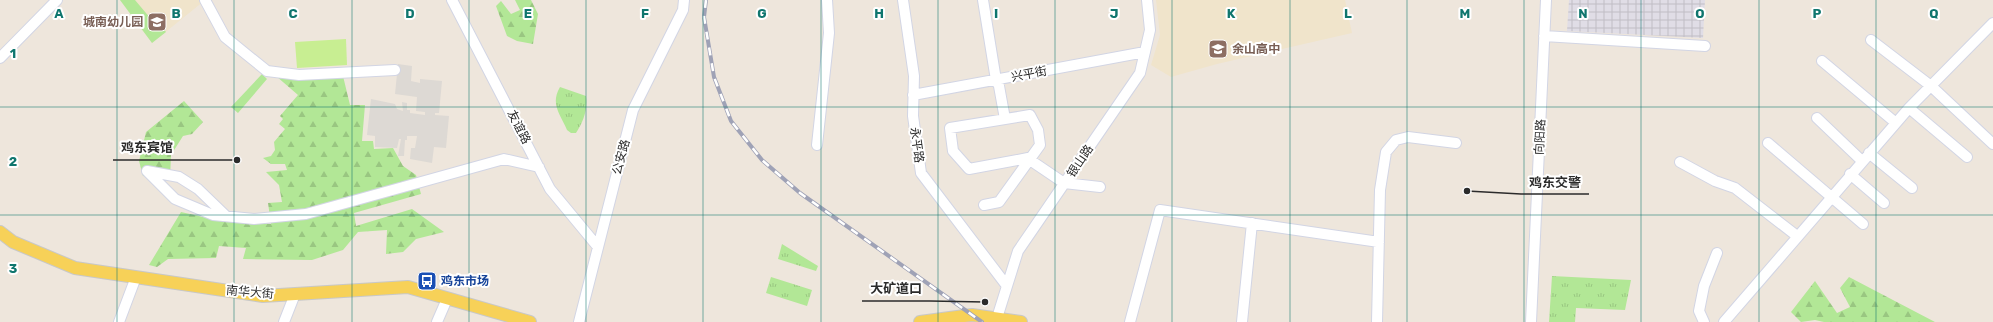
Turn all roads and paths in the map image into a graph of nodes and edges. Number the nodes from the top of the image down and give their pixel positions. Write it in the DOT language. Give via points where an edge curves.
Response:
graph roads {
  1 [pos="57,0"];
  2 [pos="205,0"];
  3 [pos="452,0"];
  4 [pos="684,0"];
  5 [pos="827,0"];
  6 [pos="903,0"];
  7 [pos="983,0"];
  8 [pos="1147,0"];
  9 [pos="1546,0"];
  10 [pos="1993,23"];
  11 [pos="1544,36"];
  12 [pos="1871,40"];
  13 [pos="1705,46"];
  14 [pos="1145,52"];
  15 [pos="0,58"];
  16 [pos="1822,61"];
  17 [pos="395,70"];
  18 [pos="996,80"];
  19 [pos="1930,86"];
  20 [pos="913,95"];
  21 [pos="1909,108"];
  22 [pos="1817,118"];
  23 [pos="1005,119"];
  24 [pos="1896,123"];
  25 [pos="1456,143"];
  26 [pos="1768,143"];
  27 [pos="1993,144"];
  28 [pos="817,146"];
  29 [pos="1866,157"];
  30 [pos="1967,157"];
  31 [pos="1030,160"];
  32 [pos="1680,162"];
  33 [pos="539,167"];
  34 [pos="1850,174"];
  35 [pos="1064,183"];
  36 [pos="1100,187"];
  37 [pos="1912,188"];
  38 [pos="1832,197"];
  39 [pos="1884,203"];
  40 [pos="984,204"];
  41 [pos="226,216"];
  42 [pos="1252,223"];
  43 [pos="1863,224"];
  44 [pos="0,232"];
  45 [pos="1797,236"];
  46 [pos="1379,242"];
  47 [pos="598,247"];
  48 [pos="1717,253"];
  49 [pos="136,277"];
  50 [pos="1007,286"];
  51 [pos="295,294"];
  52 [pos="447,299"];
  53 [pos="997,318"];
  54 [pos="119,322"];
  55 [pos="284,322"];
  56 [pos="437,322"];
  57 [pos="530,322"];
  58 [pos="579,322"];
  59 [pos="920,322"];
  60 [pos="1021,322"];
  61 [pos="1130,322"];
  62 [pos="1242,322"];
  63 [pos="1377,322"];
  64 [pos="1531,322"];
  65 [pos="1704,322"];
  66 [pos="1724,322"];
  1 -- 15 [label="street"];
  2 -- 17 [label="street" via="225,36 268,70 299,75"];
  3 -- 33 [label="street, 友谊路"];
  4 -- 47 [label="street, 公安路" via="683,10 633,110"];
  5 -- 28 [label="street" via="829,33"];
  6 -- 20 [label="street, 永平路" via="914,76"];
  7 -- 18 [label="street"];
  8 -- 14 [label="street, 银山路" via="1150,30"];
  9 -- 11 [label="street, 向阳路"];
  10 -- 19 [label="street"];
  11 -- 13 [label="street"];
  11 -- 64 [label="street, 向阳路"];
  12 -- 19 [label="street"];
  14 -- 18 [label="street, 兴平街"];
  14 -- 35 [label="street, 银山路" via="1140,73"];
  16 -- 24 [label="street"];
  18 -- 20 [label="street, 兴平街"];
  18 -- 23 [label="street"];
  19 -- 21 [label="street"];
  19 -- 27 [label="street"];
  20 -- 50 [label="street, 永平路" via="913,116 921,174"];
  21 -- 24 [label="street"];
  21 -- 30 [label="street"];
  22 -- 29 [label="street"];
  23 -- 31 [label="street" via="1030,115 1038,130 1040,145"];
  23 -- 31 [label="street" via="950,128 953,151 969,169 1028,158"];
  24 -- 29 [label="street"];
  25 -- 46 [label="street" via="1408,137 1396,140 1386,152 1380,190"];
  26 -- 38 [label="street"];
  29 -- 34 [label="street"];
  29 -- 37 [label="street"];
  31 -- 35 [label="street"];
  31 -- 40 [label="street" via="998,202"];
  32 -- 45 [label="street" via="1715,181 1735,188"];
  33 -- 41 [label="street" via="504,159 306,214 254,219"];
  33 -- 47 [label="street, 友谊路" via="550,189"];
  34 -- 38 [label="street"];
  34 -- 39 [label="street"];
  35 -- 36 [label="street"];
  35 -- 50 [label="street, 银山路" via="1018,251"];
  38 -- 43 [label="street"];
  38 -- 45 [label="street"];
  41 -- 41 [label="street" via="213,215 175,199 148,171 179,177 198,189"];
  42 -- 46 [label="street"];
  42 -- 61 [label="street" via="1160,210"];
  42 -- 62 [label="street"];
  44 -- 49 [label="main road, 南华大街" via="13,242 75,268"];
  45 -- 66 [label="street"];
  46 -- 63 [label="street"];
  47 -- 58 [label="street, 公安路"];
  48 -- 65 [label="street" via="1704,286 1699,311"];
  49 -- 51 [label="main road, 南华大街" via="263,296"];
  49 -- 54 [label="street"];
  50 -- 53 [label="street, 银山路"];
  51 -- 52 [label="main road, 南华大街" via="408,288"];
  51 -- 55 [label="street"];
  52 -- 56 [label="street"];
  52 -- 57 [label="main road, 南华大街"];
  53 -- 59 [label="main road" via="972,315"];
  53 -- 60 [label="main road"];
}
